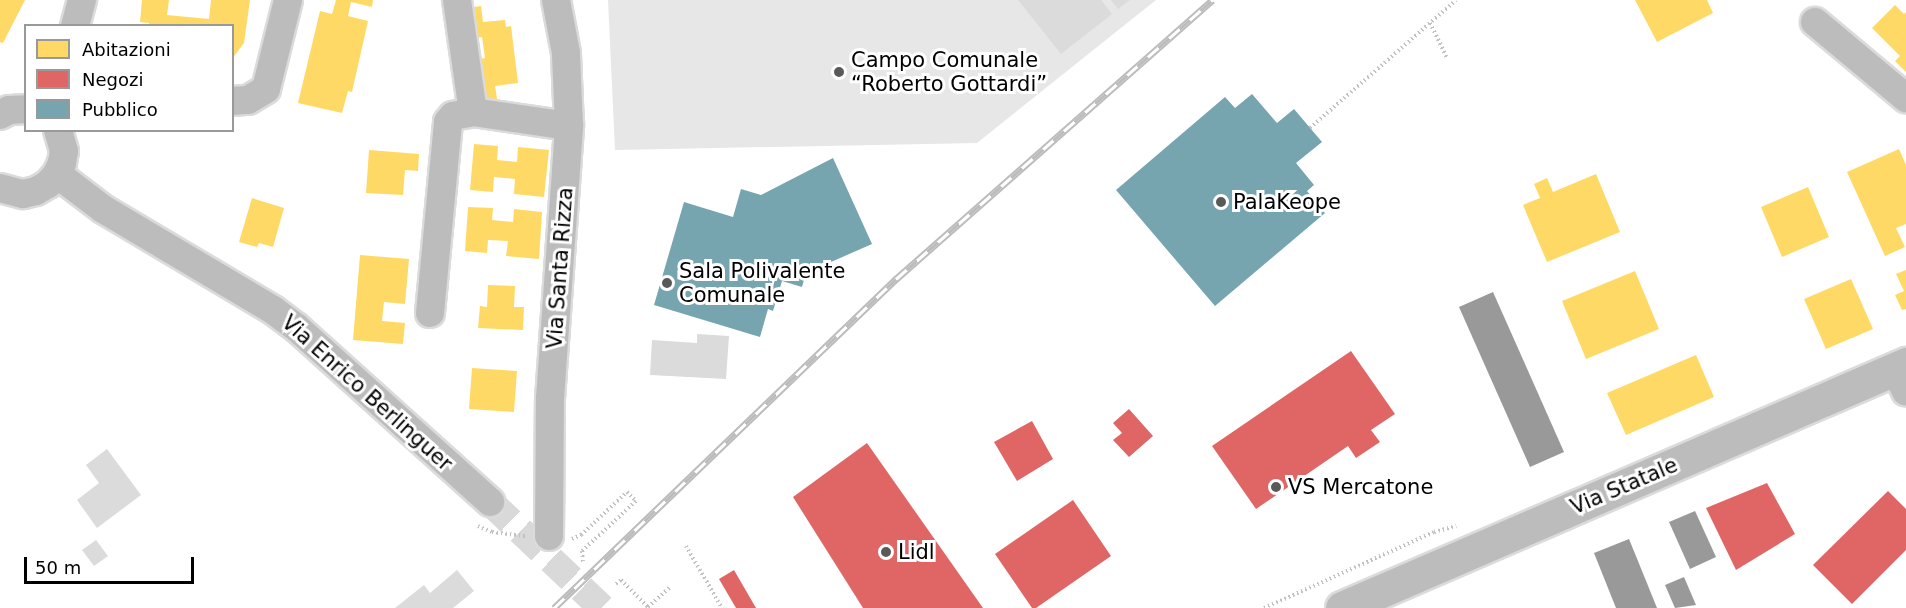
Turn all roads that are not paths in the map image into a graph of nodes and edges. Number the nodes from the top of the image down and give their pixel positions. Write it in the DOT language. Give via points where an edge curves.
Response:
graph roads {
  1 [pos="82,0"];
  2 [pos="288,0"];
  3 [pos="457,0"];
  4 [pos="556,0"];
  5 [pos="1815,22"];
  6 [pos="76,24"];
  7 [pos="1906,98"];
  8 [pos="234,101"];
  9 [pos="24,109"];
  10 [pos="473,112"];
  11 [pos="0,115"];
  12 [pos="569,126"];
  13 [pos="59,132"];
  14 [pos="57,174"];
  15 [pos="0,188"];
  16 [pos="430,313"];
  17 [pos="1902,375"];
  18 [pos="480,511"];
  19 [pos="549,536"];
  20 [pos="1342,608"];
  1 -- 6 [label="street"];
  2 -- 8 [label="street" via="266,89 248,100"];
  3 -- 10 [label="street"];
  4 -- 12 [label="street, Via Santa Rizza" via="566,53"];
  5 -- 7 [label="street"];
  9 -- 11 [label="street"];
  10 -- 12 [label="street"];
  10 -- 16 [label="street" via="453,116 445,134"];
  12 -- 19 [label="street, Via Santa Rizza" via="550,399"];
  13 -- 14 [label="street" via="64,151"];
  14 -- 15 [label="street" via="36,191 23,194"];
  14 -- 18 [label="street, Via Enrico Berlinguer" via="103,209 297,328"];
  17 -- 20 [label="main road, Via Statale"];
}
